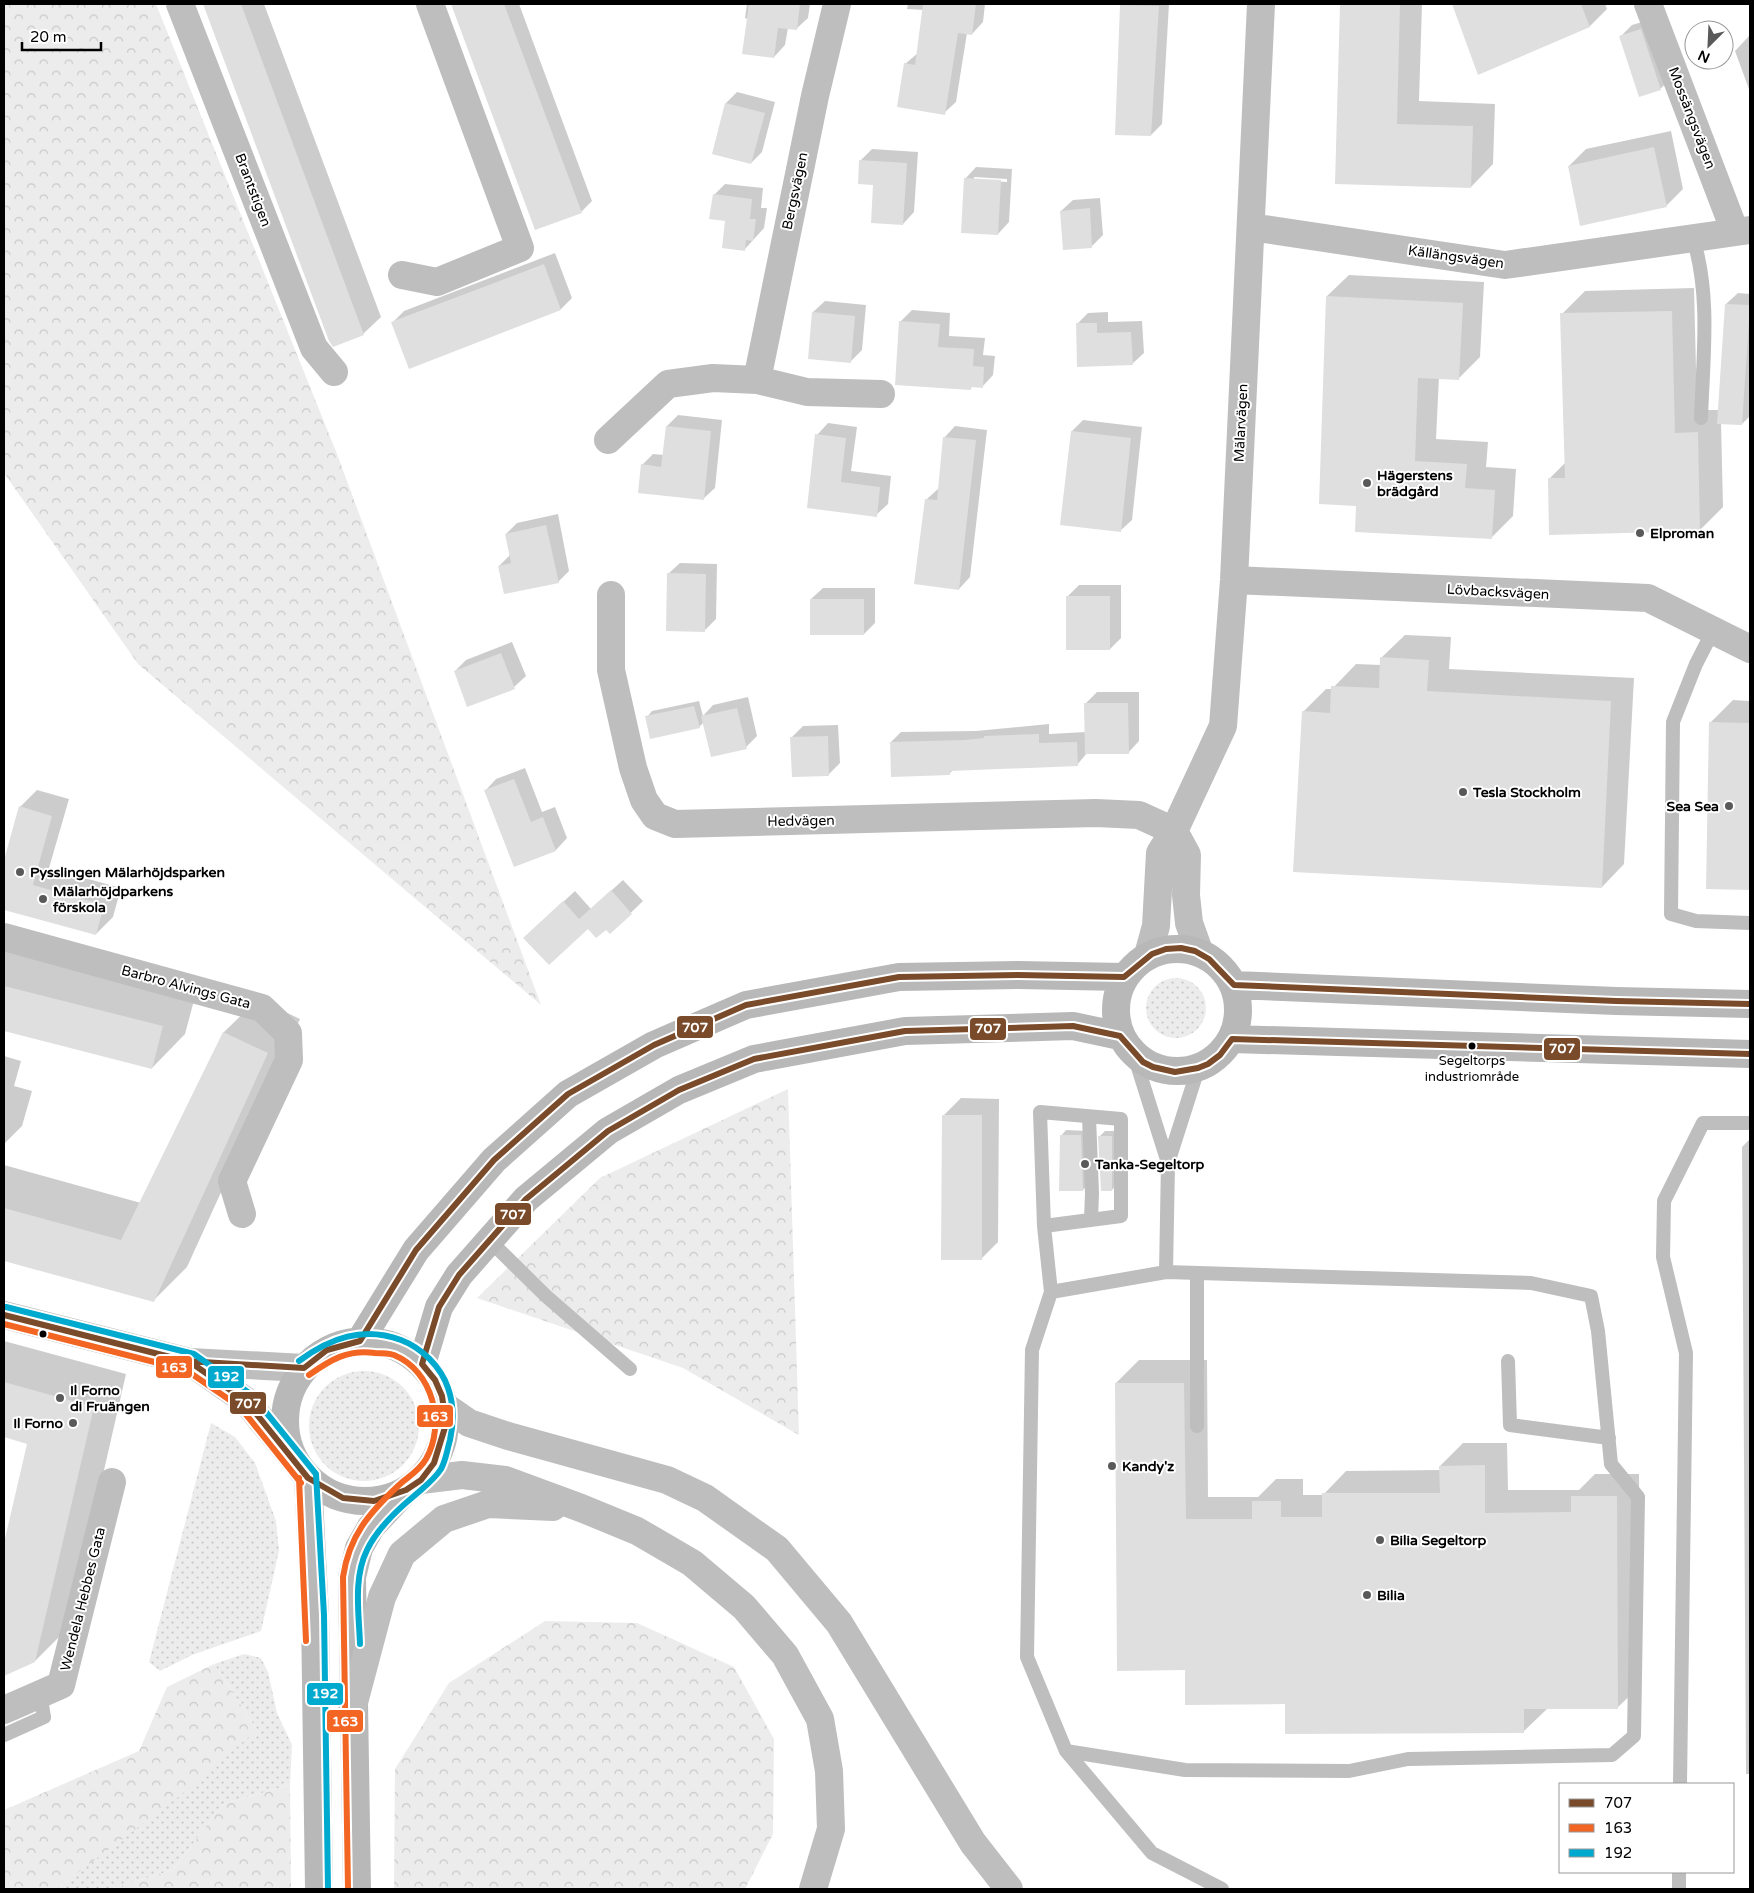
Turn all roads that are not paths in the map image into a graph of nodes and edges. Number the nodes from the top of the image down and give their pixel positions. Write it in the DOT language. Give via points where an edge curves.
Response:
graph roads {
  1 [pos="180,4"];
  2 [pos="430,4"];
  3 [pos="837,4"];
  4 [pos="1260,4"];
  5 [pos="1648,4"];
  6 [pos="1251,227"];
  7 [pos="1743,231"];
  8 [pos="1692,238"];
  9 [pos="402,275"];
  10 [pos="334,372"];
  11 [pos="758,380"];
  12 [pos="881,394"];
  13 [pos="1701,418"];
  14 [pos="608,440"];
  15 [pos="1234,580"];
  16 [pos="611,596"];
  17 [pos="1713,631"];
  18 [pos="1750,649"];
  19 [pos="1174,831"];
  20 [pos="1750,923"];
  21 [pos="4,937"];
  22 [pos="1199,951"];
  23 [pos="1148,955"];
  24 [pos="1124,977"];
  25 [pos="1234,985"];
  26 [pos="1750,1004"];
  27 [pos="1232,1039"];
  28 [pos="1127,1045"];
  29 [pos="1750,1054"];
  30 [pos="1198,1069"];
  31 [pos="1089,1117"];
  32 [pos="1750,1124"];
  33 [pos="1168,1163"];
  34 [pos="242,1214"];
  35 [pos="1091,1220"];
  36 [pos="1044,1226"];
  37 [pos="489,1240"];
  38 [pos="1166,1272"];
  39 [pos="1197,1273"];
  40 [pos="1051,1292"];
  41 [pos="4,1315"];
  42 [pos="360,1341"];
  43 [pos="1508,1361"];
  44 [pos="190,1362"];
  45 [pos="422,1364"];
  46 [pos="304,1368"];
  47 [pos="630,1369"];
  48 [pos="443,1405"];
  49 [pos="1197,1426"];
  50 [pos="1609,1438"];
  51 [pos="302,1470"];
  52 [pos="112,1482"];
  53 [pos="413,1485"];
  54 [pos="581,1508"];
  55 [pos="40,1694"];
  56 [pos="4,1710"];
  57 [pos="352,1710"];
  58 [pos="4,1735"];
  59 [pos="1066,1751"];
  60 [pos="1680,1783"];
  61 [pos="1679,1873"];
  62 [pos="319,1889"];
  63 [pos="357,1889"];
  64 [pos="813,1889"];
  65 [pos="1009,1889"];
  66 [pos="1222,1889"];
  67 [pos="1679,1889"];
  1 -- 10 [label="main road, Brantstigen" via="314,348"];
  2 -- 9 [label="main road" via="520,248 438,282"];
  3 -- 11 [label="main road, Bergsvägen" via="815,96"];
  4 -- 6 [label="main road, Mälarvägen"];
  5 -- 7 [label="main road, Mossängsvägen"];
  6 -- 8 [label="main road, Källängsvägen" via="1505,265"];
  6 -- 15 [label="main road, Mälarvägen"];
  7 -- 8 [label="main road, Källängsvägen"];
  8 -- 13 [label="lane" via="1699,257 1705,305"];
  11 -- 12 [label="main road" via="807,392"];
  11 -- 14 [label="main road" via="712,378 668,384"];
  15 -- 17 [label="main road, Lövbacksvägen" via="1648,598"];
  15 -- 19 [label="main road, Mälarvägen" via="1223,726"];
  16 -- 19 [label="main road, Hedvägen" via="611,670 632,768 644,800 655,816 675,824 1096,813 1139,815"];
  17 -- 18 [label="main road, Lövbacksvägen"];
  17 -- 20 [label="lane" via="1696,664 1674,722 1671,914 1696,921"];
  19 -- 22 [label="main road" via="1187,855 1189,923"];
  19 -- 23 [label="main road, Mälarvägen" via="1160,854 1156,926"];
  21 -- 34 [label="main road, Barbro Alvings Gata" via="262,1008 288,1033 289,1060 232,1181"];
  22 -- 23 [label="main road" via="1181,948"];
  22 -- 25 [label="main road" via="1222,968"];
  23 -- 24 [label="main road"];
  24 -- 28 [label="main road" via="1115,1010"];
  24 -- 42 [label="main road" via="899,977 746,1005 654,1045 568,1094 494,1160 416,1250"];
  25 -- 26 [label="main road"];
  25 -- 27 [label="main road" via="1239,1015"];
  27 -- 29 [label="main road"];
  27 -- 30 [label="main road" via="1218,1057"];
  28 -- 30 [label="main road" via="1153,1067 1166,1072"];
  28 -- 33 [label="lane"];
  28 -- 37 [label="main road" via="1073,1026 905,1031 754,1059 679,1090 608,1131 526,1199"];
  30 -- 33 [label="lane"];
  31 -- 35 [label="lane"];
  31 -- 35 [label="lane" via="1121,1119 1121,1216"];
  31 -- 36 [label="lane" via="1040,1112"];
  32 -- 60 [label="lane" via="1703,1123 1664,1201 1663,1257 1686,1353"];
  33 -- 38 [label="lane"];
  35 -- 36 [label="lane"];
  36 -- 40 [label="lane"];
  37 -- 45 [label="main road" via="458,1274 439,1307"];
  37 -- 47 [label="lane" via="546,1296"];
  38 -- 39 [label="lane"];
  38 -- 40 [label="lane"];
  39 -- 49 [label="lane"];
  39 -- 50 [label="lane" via="1531,1283 1591,1296 1598,1331"];
  40 -- 59 [label="lane" via="1032,1350 1027,1658"];
  41 -- 44 [label="main road"];
  42 -- 45 [label="main road" via="398,1347"];
  42 -- 46 [label="main road" via="327,1350"];
  43 -- 50 [label="lane" via="1510,1425"];
  44 -- 46 [label="main road"];
  44 -- 51 [label="main road" via="246,1401"];
  45 -- 48 [label="main road" via="435,1380"];
  46 -- 51 [label="main road" via="289,1395 285,1430"];
  48 -- 53 [label="main road" via="446,1424 434,1463"];
  48 -- 65 [label="main road" via="469,1423 508,1436 668,1480 705,1498 776,1549 839,1623 973,1843"];
  50 -- 59 [label="lane" via="1611,1464 1638,1497 1634,1736 1612,1755 1408,1759 1350,1771 1195,1770"];
  51 -- 53 [label="main road" via="343,1498 374,1501"];
  51 -- 62 [label="main road" via="315,1615"];
  52 -- 55 [label="main road, Wendela Hebbes Gata" via="61,1685"];
  53 -- 54 [label="main road" via="462,1475 505,1480"];
  53 -- 57 [label="main road" via="371,1527 359,1548 351,1584"];
  54 -- 57 [label="main road" via="488,1504 444,1519 402,1554 382,1597"];
  54 -- 64 [label="main road" via="637,1531 692,1563 744,1607 785,1655 820,1719 829,1771 831,1829"];
  55 -- 56 [label="main road, Wendela Hebbes Gata"];
  55 -- 58 [label="lane" via="44,1717"];
  57 -- 63 [label="main road"];
  59 -- 66 [label="lane" via="1152,1853"];
  61 -- 67 [label="lane"];
}
